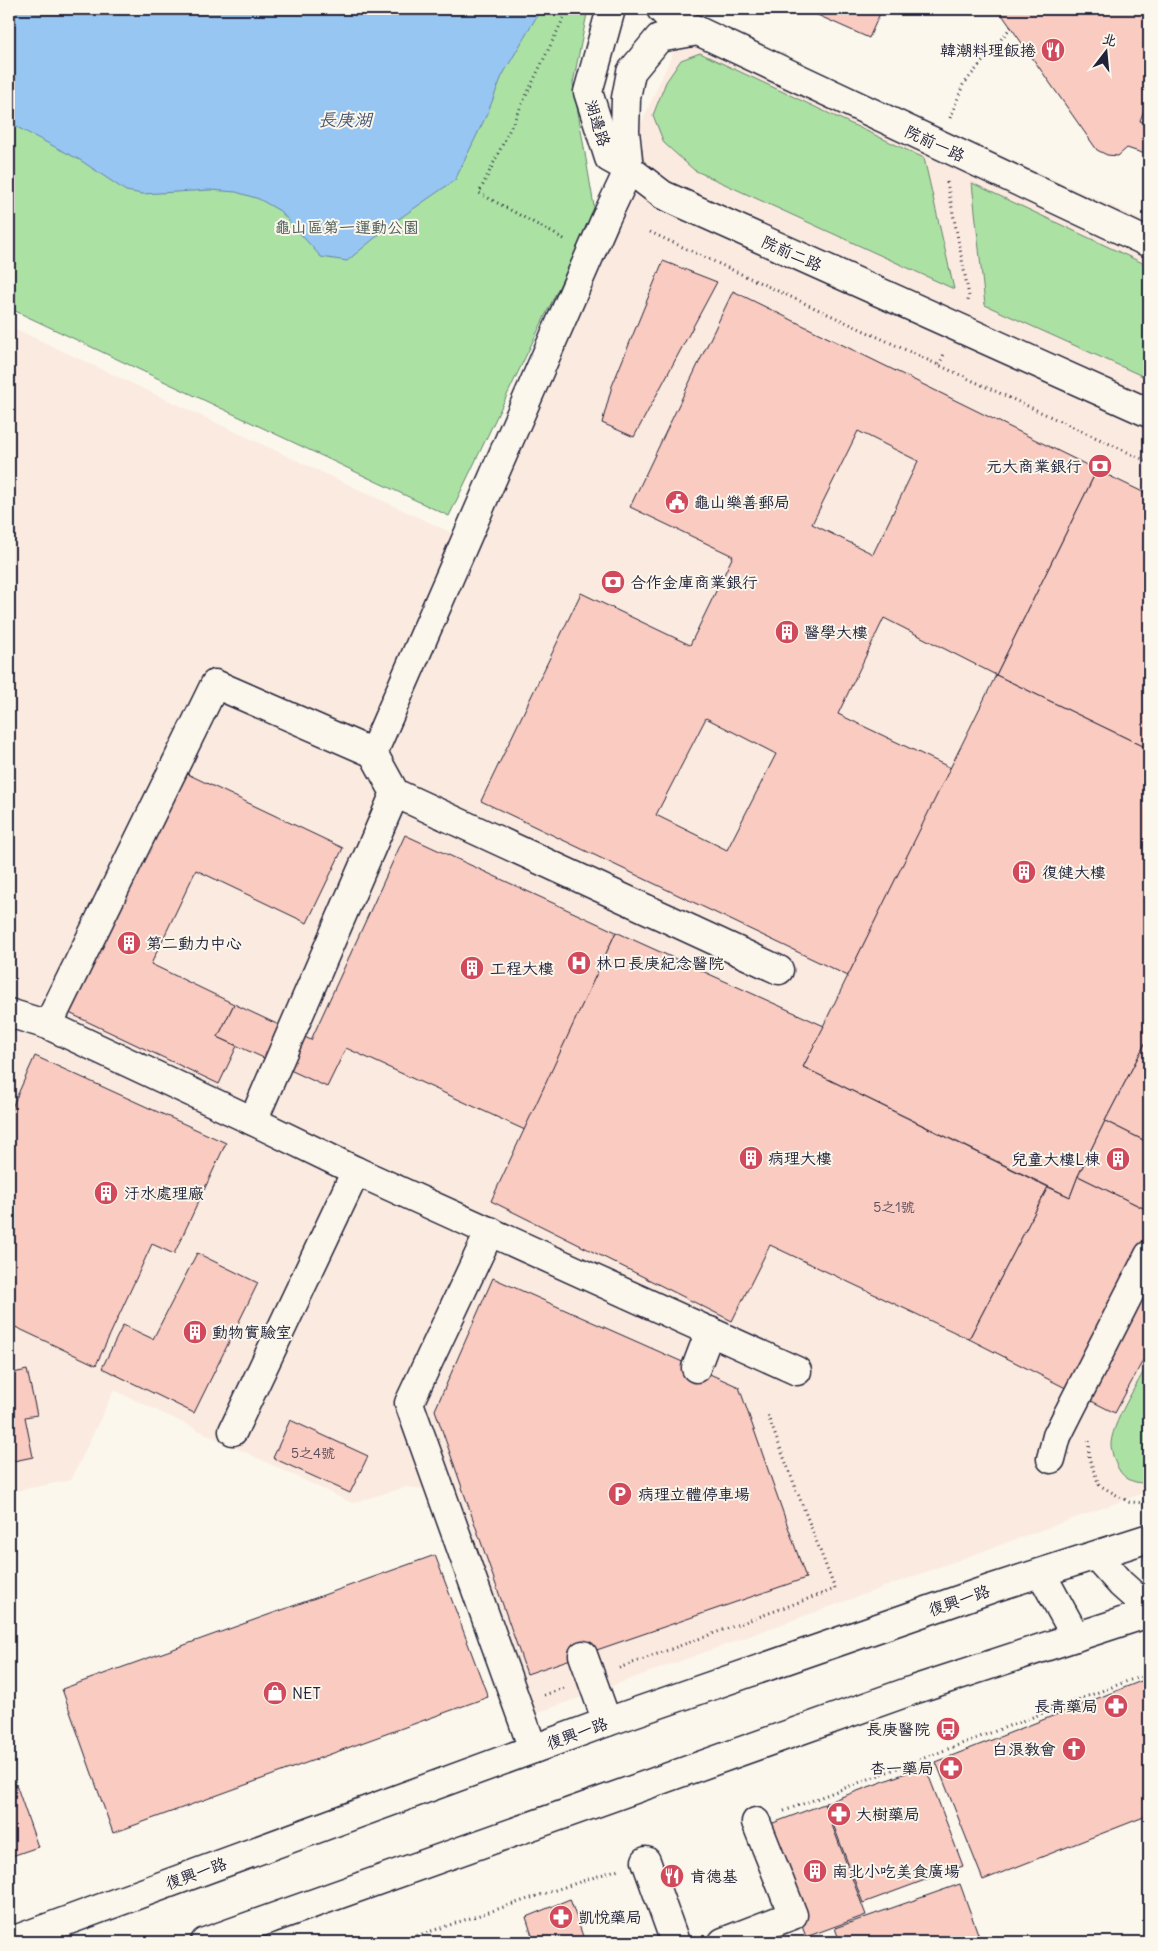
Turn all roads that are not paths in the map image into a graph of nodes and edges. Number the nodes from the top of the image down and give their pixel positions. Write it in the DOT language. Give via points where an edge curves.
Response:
graph roads {
  1 [pos="612,9"];
  2 [pos="661,9"];
  3 [pos="710,36"];
  4 [pos="629,169"];
  5 [pos="1149,243"];
  6 [pos="1149,413"];
  7 [pos="373,753"];
  8 [pos="395,792"];
  9 [pos="779,970"];
  10 [pos="9,1013"];
  11 [pos="48,1025"];
  12 [pos="253,1121"];
  13 [pos="356,1172"];
  14 [pos="490,1231"];
  15 [pos="1149,1255"];
  16 [pos="710,1331"];
  17 [pos="696,1368"];
  18 [pos="797,1371"];
  19 [pos="233,1431"];
  20 [pos="1051,1459"];
  21 [pos="1149,1538"];
  22 [pos="1096,1556"];
  23 [pos="1041,1573"];
  24 [pos="1149,1609"];
  25 [pos="1149,1613"];
  26 [pos="1076,1637"];
  27 [pos="587,1666"];
  28 [pos="607,1722"];
  29 [pos="533,1749"];
  30 [pos="756,1822"];
  31 [pos="646,1860"];
  32 [pos="9,1942"];
  33 [pos="205,1942"];
  34 [pos="675,1942"];
  35 [pos="723,1942"];
  1 -- 4 [label="main road, 湖邊路" via="588,92 609,158"];
  2 -- 3 [label="main road, 院前一路"];
  3 -- 4 [label="main road" via="659,38 631,72 625,131"];
  3 -- 5 [label="main road, 院前一路"];
  4 -- 6 [label="main road, 院前二路" via="663,195"];
  4 -- 7 [label="main road"];
  7 -- 8 [label="main road"];
  7 -- 11 [label="main road" via="215,684"];
  8 -- 9 [label="main road"];
  8 -- 12 [label="main road"];
  10 -- 11 [label="main road"];
  11 -- 12 [label="main road"];
  12 -- 13 [label="main road"];
  13 -- 14 [label="main road"];
  13 -- 19 [label="main road"];
  14 -- 16 [label="main road"];
  14 -- 29 [label="main road" via="409,1403"];
  15 -- 20 [label="main road" via="1062,1427"];
  16 -- 17 [label="main road"];
  16 -- 18 [label="main road"];
  21 -- 22 [label="main road, 復興一路"];
  22 -- 23 [label="main road, 復興一路"];
  22 -- 24 [label="main road"];
  23 -- 26 [label="main road"];
  23 -- 28 [label="main road, 復興一路"];
  25 -- 26 [label="main road"];
  26 -- 33 [label="main road" via="916,1689"];
  27 -- 28 [label="main road"];
  28 -- 29 [label="main road, 復興一路"];
  29 -- 32 [label="main road, 復興一路"];
  30 -- 35 [label="main road" via="793,1915"];
  31 -- 34 [label="main road"];
}
